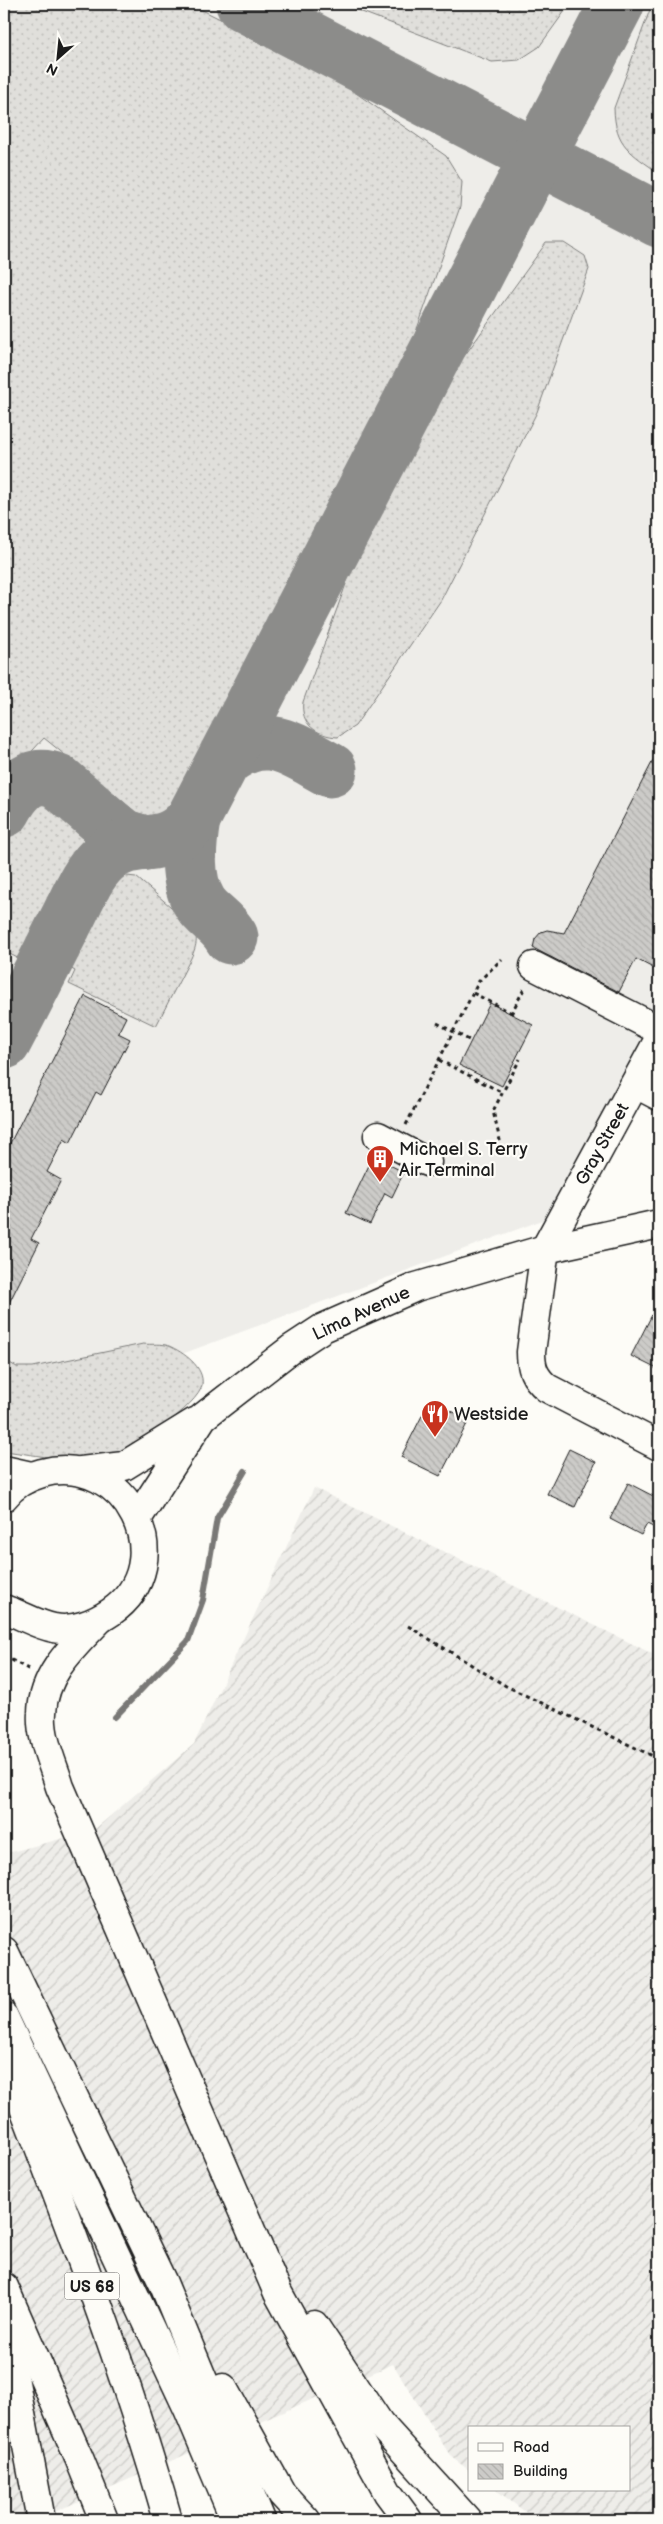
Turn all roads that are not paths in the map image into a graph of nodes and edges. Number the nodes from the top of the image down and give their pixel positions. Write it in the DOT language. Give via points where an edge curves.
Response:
graph roads {
  1 [pos="535,967"];
  2 [pos="659,1030"];
  3 [pos="659,1039"];
  4 [pos="647,1090"];
  5 [pos="387,1141"];
  6 [pos="427,1162"];
  7 [pos="659,1224"];
  8 [pos="546,1249"];
  9 [pos="202,1417"];
  10 [pos="659,1446"];
  11 [pos="4,1470"];
  12 [pos="81,1471"];
  13 [pos="31,1476"];
  14 [pos="4,1497"];
  15 [pos="137,1519"];
  16 [pos="4,1609"];
  17 [pos="99,1620"];
  18 [pos="4,1951"];
  19 [pos="4,2017"];
  20 [pos="4,2056"];
  21 [pos="239,2199"];
  22 [pos="163,2283"];
  23 [pos="4,2287"];
  24 [pos="4,2324"];
  25 [pos="41,2520"];
  26 [pos="104,2520"];
  27 [pos="168,2520"];
  28 [pos="234,2520"];
  29 [pos="261,2520"];
  30 [pos="306,2520"];
  31 [pos="408,2520"];
  32 [pos="467,2520"];
  1 -- 2 [label="main road"];
  3 -- 4 [label="main road, Gray Street"];
  4 -- 8 [label="main road, Gray Street"];
  5 -- 6 [label="main road"];
  7 -- 8 [label="main road, Lima Avenue"];
  8 -- 9 [label="main road, Lima Avenue" via="416,1287 355,1312 291,1349"];
  8 -- 10 [label="main road" via="531,1352 531,1367 537,1380 563,1398"];
  9 -- 12 [label="main road" via="124,1466"];
  9 -- 15 [label="main road, Lima Avenue"];
  11 -- 13 [label="main road"];
  12 -- 13 [label="main road" via="56,1469"];
  12 -- 15 [label="main road" via="105,1481 124,1497"];
  13 -- 14 [label="main road"];
  15 -- 17 [label="main road" via="143,1542 141,1566 133,1588 119,1607"];
  16 -- 17 [label="main road" via="54,1628 77,1628"];
  17 -- 21 [label="main road" via="69,1651 46,1690 42,1713 44,1737 60,1787"];
  18 -- 22 [label="main road"];
  19 -- 28 [label="main road" via="188,2409"];
  20 -- 27 [label="main road, US 68" via="106,2328 142,2430"];
  21 -- 31 [label="main road" via="278,2293 388,2494"];
  21 -- 32 [label="main road" via="318,2332 380,2424"];
  22 -- 29 [label="main road"];
  22 -- 30 [label="main road" via="282,2494"];
  23 -- 26 [label="main road"];
  24 -- 25 [label="main road"];
}
